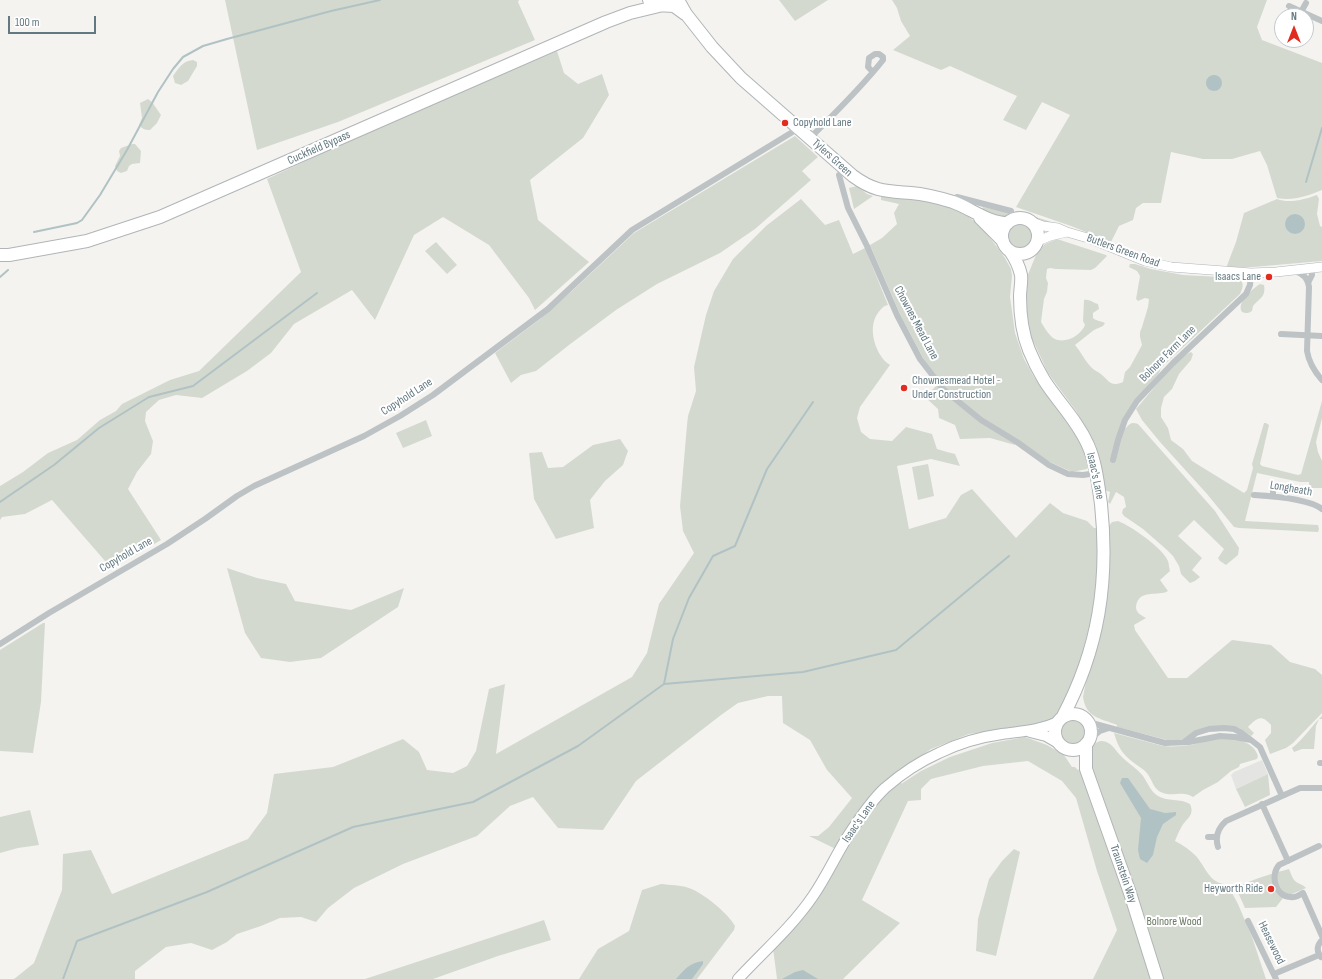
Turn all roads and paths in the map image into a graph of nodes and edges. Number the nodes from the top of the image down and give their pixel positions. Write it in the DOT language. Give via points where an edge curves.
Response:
graph roads {
  1 [pos="644,0"];
  2 [pos="678,0"];
  3 [pos="660,3"];
  4 [pos="1306,3"];
  5 [pos="1289,6"];
  6 [pos="1293,8"];
  7 [pos="1303,8"];
  8 [pos="630,13"];
  9 [pos="686,14"];
  10 [pos="873,72"];
  11 [pos="799,128"];
  12 [pos="810,138"];
  13 [pos="839,175"];
  14 [pos="957,197"];
  15 [pos="978,208"];
  16 [pos="1011,211"];
  17 [pos="1032,222"];
  18 [pos="1008,223"];
  19 [pos="1067,232"];
  20 [pos="1036,245"];
  21 [pos="1006,246"];
  22 [pos="0,255"];
  23 [pos="1322,267"];
  24 [pos="1311,268"];
  25 [pos="1288,270"];
  26 [pos="1251,273"];
  27 [pos="1021,276"];
  28 [pos="1308,283"];
  29 [pos="1281,334"];
  30 [pos="1307,335"];
  31 [pos="1322,336"];
  32 [pos="1322,380"];
  33 [pos="1113,460"];
  34 [pos="1097,473"];
  35 [pos="1273,485"];
  36 [pos="1254,495"];
  37 [pos="1273,496"];
  38 [pos="1322,509"];
  39 [pos="0,644"];
  40 [pos="1076,692"];
  41 [pos="1060,720"];
  42 [pos="1086,720"];
  43 [pos="1109,728"];
  44 [pos="1028,731"];
  45 [pos="1088,741"];
  46 [pos="1065,746"];
  47 [pos="1086,769"];
  48 [pos="1322,788"];
  49 [pos="1282,796"];
  50 [pos="1262,804"];
  51 [pos="1208,837"];
  52 [pos="1216,837"];
  53 [pos="1319,846"];
  54 [pos="1218,847"];
  55 [pos="1288,861"];
  56 [pos="1248,921"];
  57 [pos="1322,936"];
  58 [pos="1322,940"];
  59 [pos="1321,956"];
  60 [pos="1275,977"];
  61 [pos="738,979"];
  62 [pos="1157,979"];
  1 -- 8 [label="highway, Cuckfield Bypass"];
  2 -- 9 [label="highway, Tylers Green"];
  3 -- 8 [label="highway, Cuckfield Bypass"];
  3 -- 9 [label="highway, Tylers Green" via="674,6"];
  4 -- 7 [label="street"];
  5 -- 6 [label="street"];
  8 -- 22 [label="highway, Cuckfield Bypass" via="160,218 87,241"];
  9 -- 11 [label="highway, Tylers Green" via="712,47 742,78"];
  10 -- 12 [label="street"];
  11 -- 12 [label="highway, Tylers Green"];
  11 -- 39 [label="street, Copyhold Lane" via="632,230 548,309 433,395 364,436 254,486 167,544"];
  12 -- 15 [label="highway, Tylers Green" via="868,186 887,192 935,197"];
  13 -- 34 [label="street, Chownes Mead Lane" via="846,185 848,208 897,315 920,359 943,389 981,420 1018,442 1049,465 1068,474 1083,476"];
  14 -- 15 [label="street, Tylers Green"];
  15 -- 16 [label="street, Tylers Green"];
  15 -- 18 [label="highway, Tylers Green" via="996,222"];
  15 -- 21 [label="highway, Tylers Green" via="983,223"];
  17 -- 18 [label="highway" via="1017,218"];
  17 -- 19 [label="main road, Butlers Green Road"];
  17 -- 20 [label="highway" via="1038,231"];
  18 -- 21 [label="highway" via="1003,232"];
  19 -- 20 [label="main road" via="1050,236"];
  19 -- 26 [label="main road, Butlers Green Road" via="1158,265"];
  20 -- 21 [label="highway" via="1030,252 1019,254"];
  20 -- 27 [label="highway, Isaac's Lane"];
  21 -- 27 [label="highway, Isaac's Lane" via="1015,258"];
  23 -- 24 [label="main road, Butlers Green Road"];
  24 -- 25 [label="main road, Butlers Green Road"];
  24 -- 28 [label="street" via="1312,274"];
  25 -- 26 [label="main road, Butlers Green Road"];
  25 -- 28 [label="street" via="1300,272"];
  26 -- 33 [label="street, Bolnore Farm Lane" via="1246,294 1173,362 1137,401 1125,420"];
  27 -- 34 [label="highway, Isaac's Lane" via="1020,307 1029,349 1044,380 1072,416 1088,445"];
  28 -- 30 [label="street"];
  29 -- 30 [label="street"];
  30 -- 31 [label="street"];
  30 -- 32 [label="street" via="1308,358"];
  34 -- 40 [label="highway, Isaac's Lane" via="1104,550 1100,607 1092,646"];
  35 -- 37 [label="street"];
  36 -- 37 [label="street, Longheath"];
  37 -- 38 [label="street, Longheath" via="1312,504"];
  40 -- 41 [label="highway, Isaac's Lane"];
  40 -- 42 [label="highway" via="1080,710"];
  41 -- 42 [label="highway" via="1073,714"];
  41 -- 44 [label="main road, Isaac's Lane" via="1045,728"];
  41 -- 46 [label="highway" via="1055,733 1057,739"];
  42 -- 43 [label="street"];
  42 -- 45 [label="highway" via="1091,727"];
  43 -- 45 [label="street" via="1100,731"];
  43 -- 49 [label="street" via="1165,743 1184,742 1196,733 1216,728 1234,729 1248,736 1260,747"];
  44 -- 46 [label="main road, Isaac's Lane" via="1046,736"];
  44 -- 61 [label="main road, Isaac's Lane" via="1001,734 938,753 886,788 872,802 848,835 814,895 796,919"];
  45 -- 46 [label="highway" via="1078,749"];
  45 -- 47 [label="highway, Traunstein Way"];
  46 -- 47 [label="highway, Traunstein Way"];
  47 -- 62 [label="highway, Traunstein Way"];
  48 -- 49 [label="street" via="1304,787"];
  49 -- 50 [label="street"];
  50 -- 52 [label="street" via="1226,821"];
  50 -- 55 [label="street"];
  51 -- 52 [label="street"];
  52 -- 54 [label="street"];
  53 -- 55 [label="street"];
  55 -- 57 [label="street" via="1279,865 1275,872 1278,890 1291,898 1306,892"];
  56 -- 60 [label="street, Heasewood"];
  58 -- 59 [label="street" via="1317,948"];
  59 -- 60 [label="street, Heasewood"];
}
